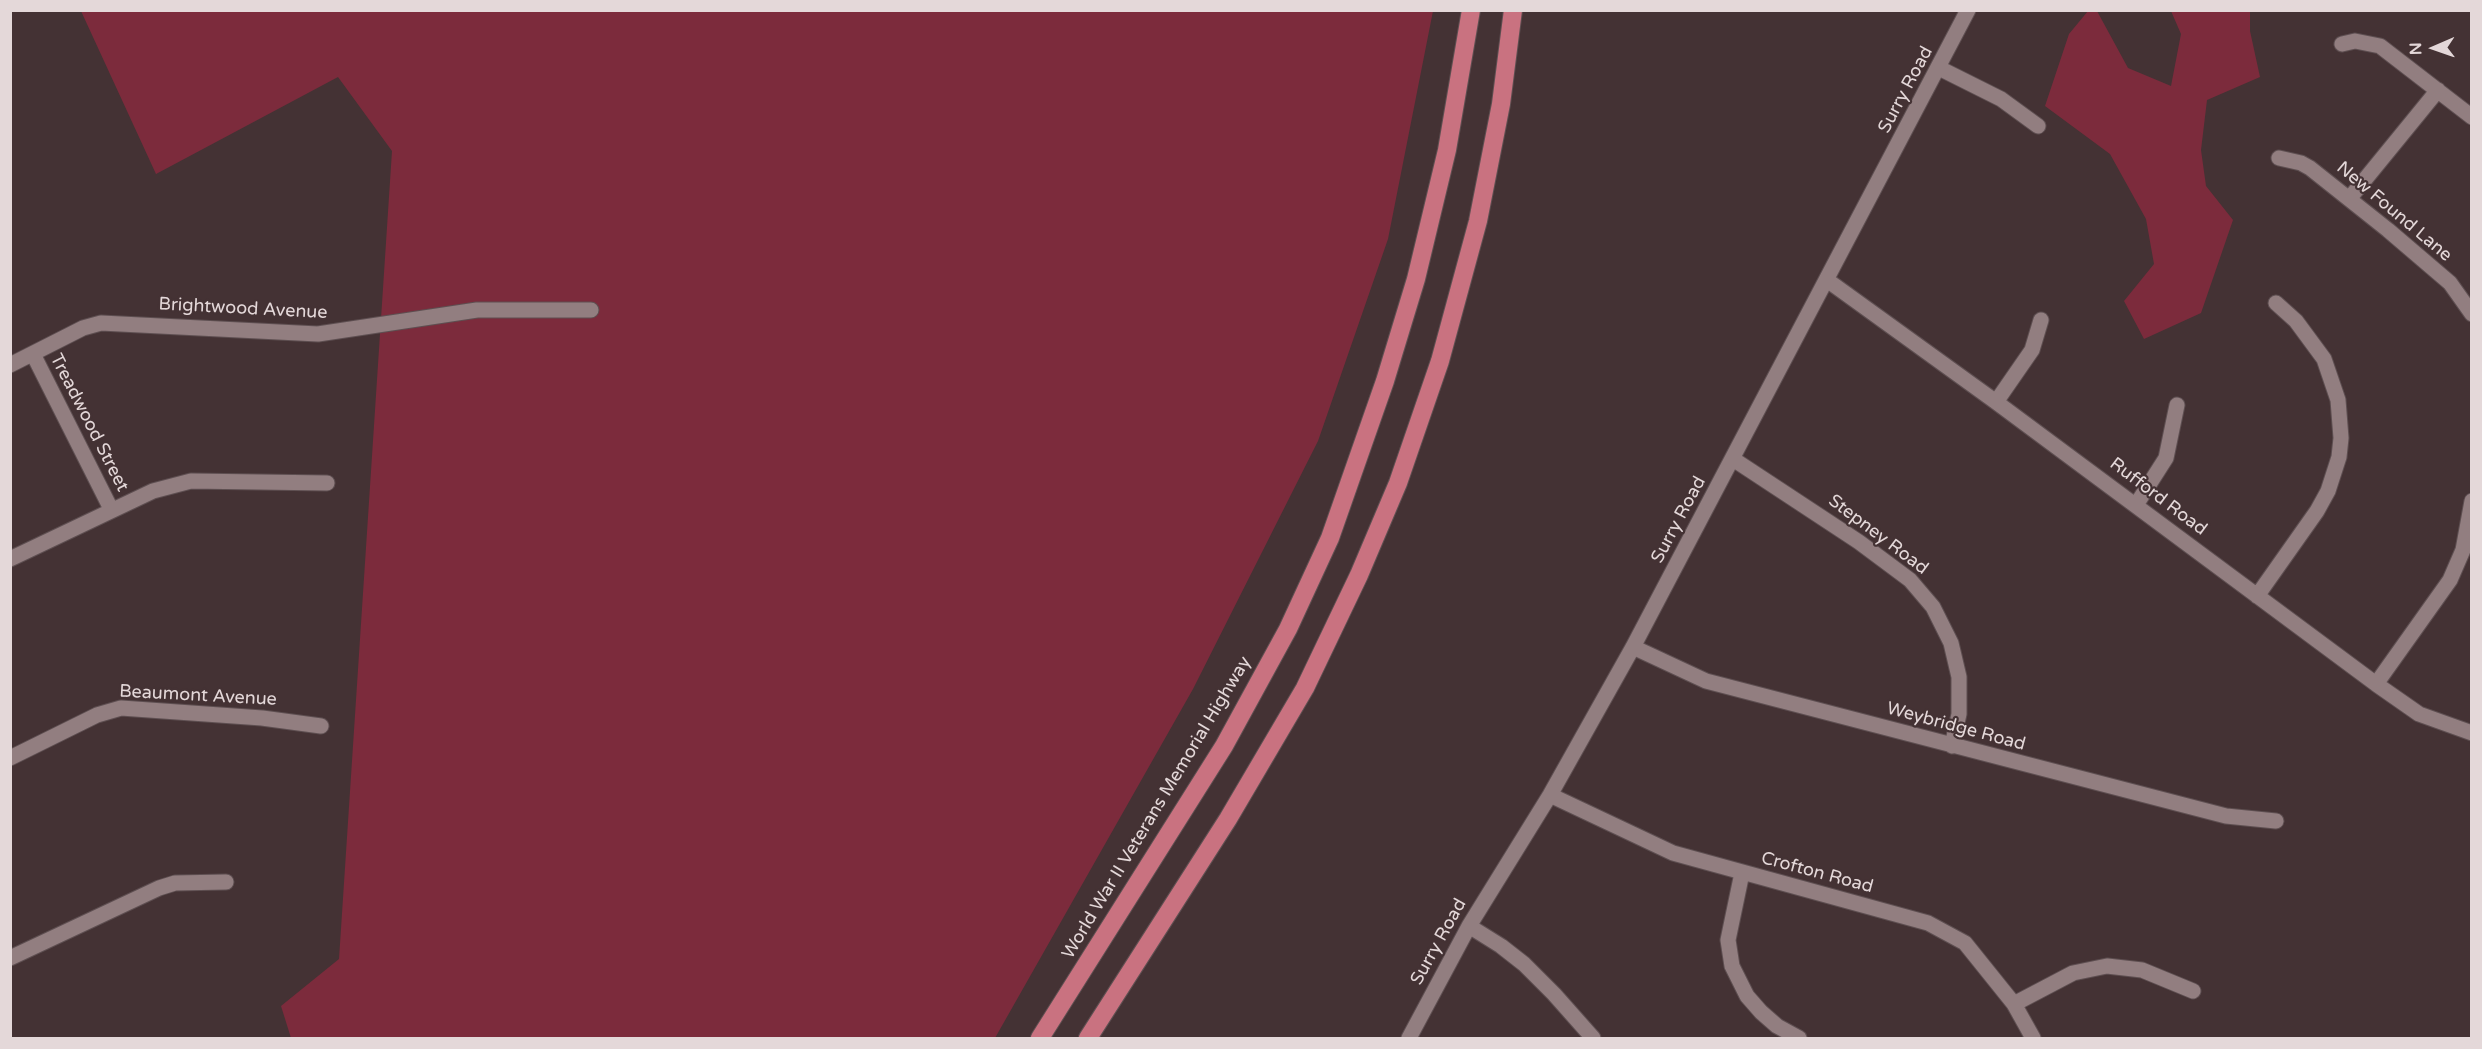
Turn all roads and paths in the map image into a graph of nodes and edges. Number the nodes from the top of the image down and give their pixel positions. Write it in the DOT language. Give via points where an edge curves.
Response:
graph roads {
  1 [pos="1471,10"];
  2 [pos="1514,10"];
  3 [pos="1968,10"];
  4 [pos="2342,44"];
  5 [pos="1939,68"];
  6 [pos="2438,90"];
  7 [pos="2472,117"];
  8 [pos="2038,126"];
  9 [pos="2279,158"];
  10 [pos="2349,199"];
  11 [pos="1827,280"];
  12 [pos="2277,303"];
  13 [pos="591,310"];
  14 [pos="2472,314"];
  15 [pos="2041,320"];
  16 [pos="33,354"];
  17 [pos="10,365"];
  18 [pos="1996,402"];
  19 [pos="2177,405"];
  20 [pos="1733,459"];
  21 [pos="327,483"];
  22 [pos="2472,501"];
  23 [pos="2136,505"];
  24 [pos="111,509"];
  25 [pos="10,560"];
  26 [pos="2257,596"];
  27 [pos="1633,647"];
  28 [pos="2376,684"];
  29 [pos="321,726"];
  30 [pos="2472,733"];
  31 [pos="1952,746"];
  32 [pos="10,758"];
  33 [pos="1550,795"];
  34 [pos="2276,821"];
  35 [pos="1742,873"];
  36 [pos="226,882"];
  37 [pos="1469,926"];
  38 [pos="10,958"];
  39 [pos="2193,991"];
  40 [pos="2013,1004"];
  41 [pos="1040,1038"];
  42 [pos="1088,1038"];
  43 [pos="1409,1038"];
  44 [pos="1593,1038"];
  45 [pos="1799,1038"];
  46 [pos="2033,1038"];
  1 -- 41 [label="highway, World War II Veterans Memorial Highway" via="1447,150 1416,279 1386,381 1330,538 1288,629 1224,746"];
  2 -- 42 [label="highway" via="1478,221 1440,361 1393,494 1333,632 1288,718"];
  3 -- 5 [label="street, Surry Road"];
  4 -- 6 [label="street" via="2355,41 2380,46"];
  5 -- 8 [label="street" via="2001,99"];
  5 -- 11 [label="street, Surry Road"];
  6 -- 7 [label="street"];
  6 -- 10 [label="street"];
  9 -- 10 [label="street, New Found Lane" via="2301,163"];
  10 -- 14 [label="street, New Found Lane" via="2450,284"];
  11 -- 18 [label="street, Rufford Road"];
  11 -- 20 [label="street, Surry Road"];
  12 -- 26 [label="street" via="2324,359 2338,400 2341,438 2328,491"];
  13 -- 16 [label="street, Brightwood Avenue" via="477,310 318,334 115,322 82,328"];
  15 -- 18 [label="street" via="2032,350"];
  16 -- 17 [label="street, Brightwood Avenue"];
  16 -- 24 [label="street, Treadwood Street"];
  18 -- 23 [label="street, Rufford Road"];
  19 -- 23 [label="street" via="2166,458"];
  20 -- 27 [label="street, Surry Road"];
  20 -- 31 [label="street, Stepney Road" via="1859,542 1910,580 1933,608 1951,643 1959,677 1959,714"];
  21 -- 24 [label="street" via="191,481 153,491"];
  22 -- 28 [label="street" via="2463,550 2450,580"];
  23 -- 26 [label="street, Rufford Road"];
  24 -- 25 [label="street"];
  26 -- 28 [label="street, Rufford Road"];
  27 -- 31 [label="street, Weybridge Road" via="1706,681"];
  27 -- 33 [label="street, Surry Road"];
  28 -- 30 [label="street, Rufford Road" via="2419,714"];
  29 -- 32 [label="street, Beaumont Avenue" via="120,708 97,715"];
  31 -- 34 [label="street, Weybridge Road" via="2226,816"];
  33 -- 35 [label="street, Crofton Road" via="1673,853"];
  33 -- 37 [label="street, Surry Road"];
  35 -- 40 [label="street, Crofton Road" via="1928,923 1965,943"];
  35 -- 45 [label="street" via="1728,940 1732,966 1747,996 1761,1012"];
  36 -- 38 [label="street" via="175,883 159,888"];
  37 -- 43 [label="street, Surry Road"];
  37 -- 44 [label="street" via="1524,964"];
  39 -- 40 [label="street" via="2142,970 2107,966 2073,973"];
  40 -- 46 [label="street, Crofton Road"];
}
